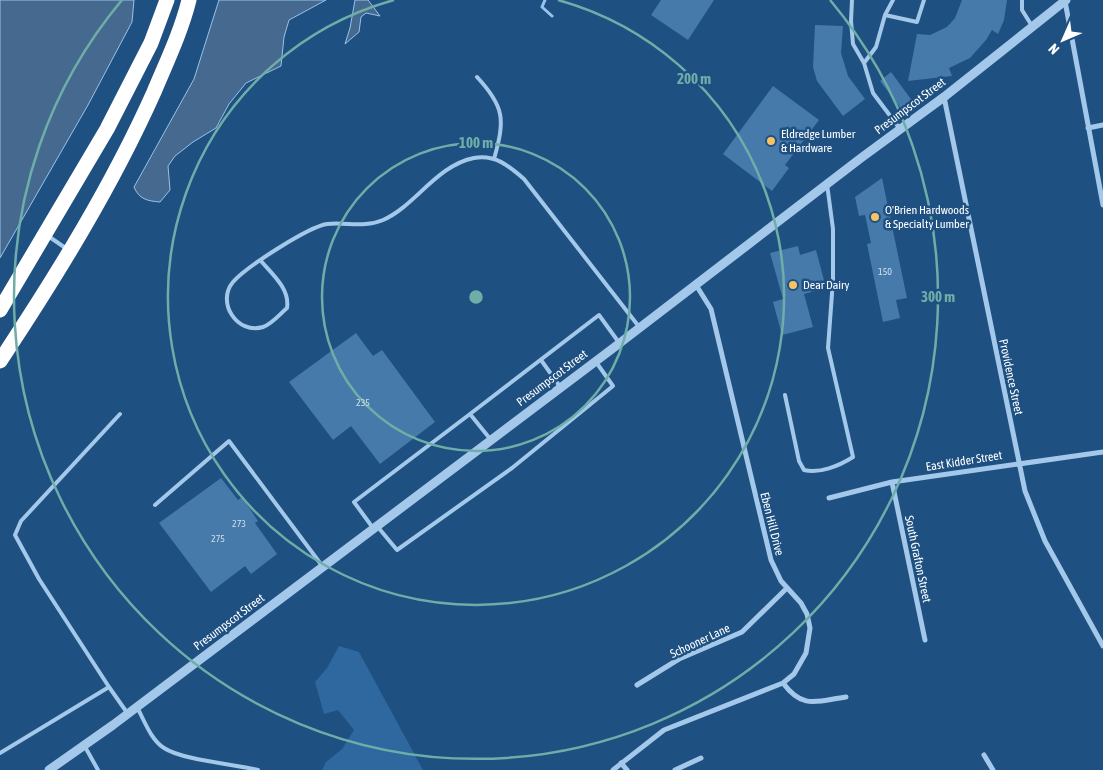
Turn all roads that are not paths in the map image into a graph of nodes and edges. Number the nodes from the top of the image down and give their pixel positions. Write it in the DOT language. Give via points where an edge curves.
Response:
graph roads {
  1 [pos="167,0"];
  2 [pos="189,0"];
  3 [pos="852,0"];
  4 [pos="893,0"];
  5 [pos="924,0"];
  6 [pos="1022,0"];
  7 [pos="1065,0"];
  8 [pos="886,15"];
  9 [pos="1032,26"];
  10 [pos="864,63"];
  11 [pos="477,77"];
  12 [pos="944,97"];
  13 [pos="1103,126"];
  14 [pos="1088,128"];
  15 [pos="900,129"];
  16 [pos="494,160"];
  17 [pos="827,184"];
  18 [pos="1103,205"];
  19 [pos="46,235"];
  20 [pos="70,251"];
  21 [pos="261,261"];
  22 [pos="696,285"];
  23 [pos="0,310"];
  24 [pos="640,328"];
  25 [pos="620,344"];
  26 [pos="540,360"];
  27 [pos="0,362"];
  28 [pos="596,362"];
  29 [pos="561,388"];
  30 [pos="785,395"];
  31 [pos="120,414"];
  32 [pos="470,414"];
  33 [pos="491,440"];
  34 [pos="1103,452"];
  35 [pos="1019,463"];
  36 [pos="892,482"];
  37 [pos="829,498"];
  38 [pos="155,505"];
  39 [pos="375,528"];
  40 [pos="323,567"];
  41 [pos="787,588"];
  42 [pos="925,640"];
  43 [pos="1103,646"];
  44 [pos="783,683"];
  45 [pos="637,685"];
  46 [pos="110,687"];
  47 [pos="846,697"];
  48 [pos="137,707"];
  49 [pos="128,714"];
  50 [pos="84,745"];
  51 [pos="0,753"];
  52 [pos="984,754"];
  53 [pos="701,758"];
  54 [pos="621,763"];
  55 [pos="243,768"];
  56 [pos="49,770"];
  57 [pos="98,770"];
  58 [pos="258,770"];
  59 [pos="613,770"];
  60 [pos="627,770"];
  61 [pos="675,770"];
  62 [pos="993,770"];
  1 -- 19 [label="highway" via="130,86"];
  2 -- 20 [label="highway" via="182,27 136,133"];
  3 -- 10 [label="lane" via="853,44"];
  4 -- 8 [label="lane"];
  5 -- 8 [label="lane" via="917,22"];
  6 -- 9 [label="lane" via="1022,10"];
  7 -- 9 [label="street, Presumpscot Street"];
  7 -- 14 [label="street"];
  8 -- 10 [label="lane" via="876,47"];
  9 -- 12 [label="street, Presumpscot Street"];
  10 -- 15 [label="lane" via="873,93"];
  11 -- 16 [label="lane" via="495,99 502,117"];
  12 -- 15 [label="street, Presumpscot Street"];
  12 -- 35 [label="street, Providence Street"];
  13 -- 14 [label="street"];
  14 -- 18 [label="street"];
  15 -- 17 [label="street, Presumpscot Street"];
  16 -- 21 [label="lane" via="489,157 473,158 451,168 385,219 370,224 326,224"];
  16 -- 24 [label="lane" via="507,164 524,179"];
  17 -- 22 [label="street, Presumpscot Street"];
  17 -- 30 [label="lane" via="833,228 828,348 853,457 812,472 804,470 799,461"];
  19 -- 20 [label="lane"];
  19 -- 23 [label="highway"];
  20 -- 27 [label="highway"];
  21 -- 21 [label="lane" via="286,293 287,308 263,327 246,328 235,320 229,309 227,293 233,282"];
  22 -- 24 [label="street, Presumpscot Street"];
  22 -- 41 [label="street, Eben Hill Drive" via="711,309 766,545 776,572"];
  24 -- 25 [label="street, Presumpscot Street"];
  25 -- 26 [label="lane" via="599,315"];
  25 -- 28 [label="street, Presumpscot Street"];
  26 -- 29 [label="lane"];
  26 -- 32 [label="lane"];
  28 -- 29 [label="street, Presumpscot Street"];
  28 -- 39 [label="lane" via="614,386 512,468 397,550"];
  29 -- 33 [label="street, Presumpscot Street"];
  31 -- 46 [label="lane" via="21,521 15,535 39,579"];
  32 -- 33 [label="lane"];
  32 -- 39 [label="lane" via="354,502"];
  33 -- 39 [label="street, Presumpscot Street"];
  34 -- 35 [label="street, East Kidder Street"];
  35 -- 36 [label="street, East Kidder Street"];
  35 -- 43 [label="street, Providence Street" via="1036,523"];
  36 -- 37 [label="street, East Kidder Street"];
  36 -- 42 [label="street, South Grafton Street"];
  38 -- 40 [label="lane" via="229,441"];
  39 -- 40 [label="street, Presumpscot Street"];
  40 -- 48 [label="street, Presumpscot Street"];
  41 -- 44 [label="street, Eben Hill Drive" via="804,609 810,628 806,653 794,674"];
  41 -- 45 [label="street, Schooner Lane" via="742,632 679,659"];
  44 -- 47 [label="street" via="792,695 805,702"];
  44 -- 54 [label="street, Eben Hill Drive" via="664,730"];
  46 -- 49 [label="lane"];
  46 -- 51 [label="lane"];
  48 -- 49 [label="street, Presumpscot Street"];
  48 -- 55 [label="lane" via="151,734 164,748"];
  49 -- 50 [label="street, Presumpscot Street"];
  50 -- 56 [label="street, Presumpscot Street"];
  50 -- 57 [label="lane"];
  52 -- 62 [label="street"];
  53 -- 61 [label="street"];
  54 -- 59 [label="street, Eben Hill Drive"];
  54 -- 60 [label="street"];
  55 -- 58 [label="lane"];
}
